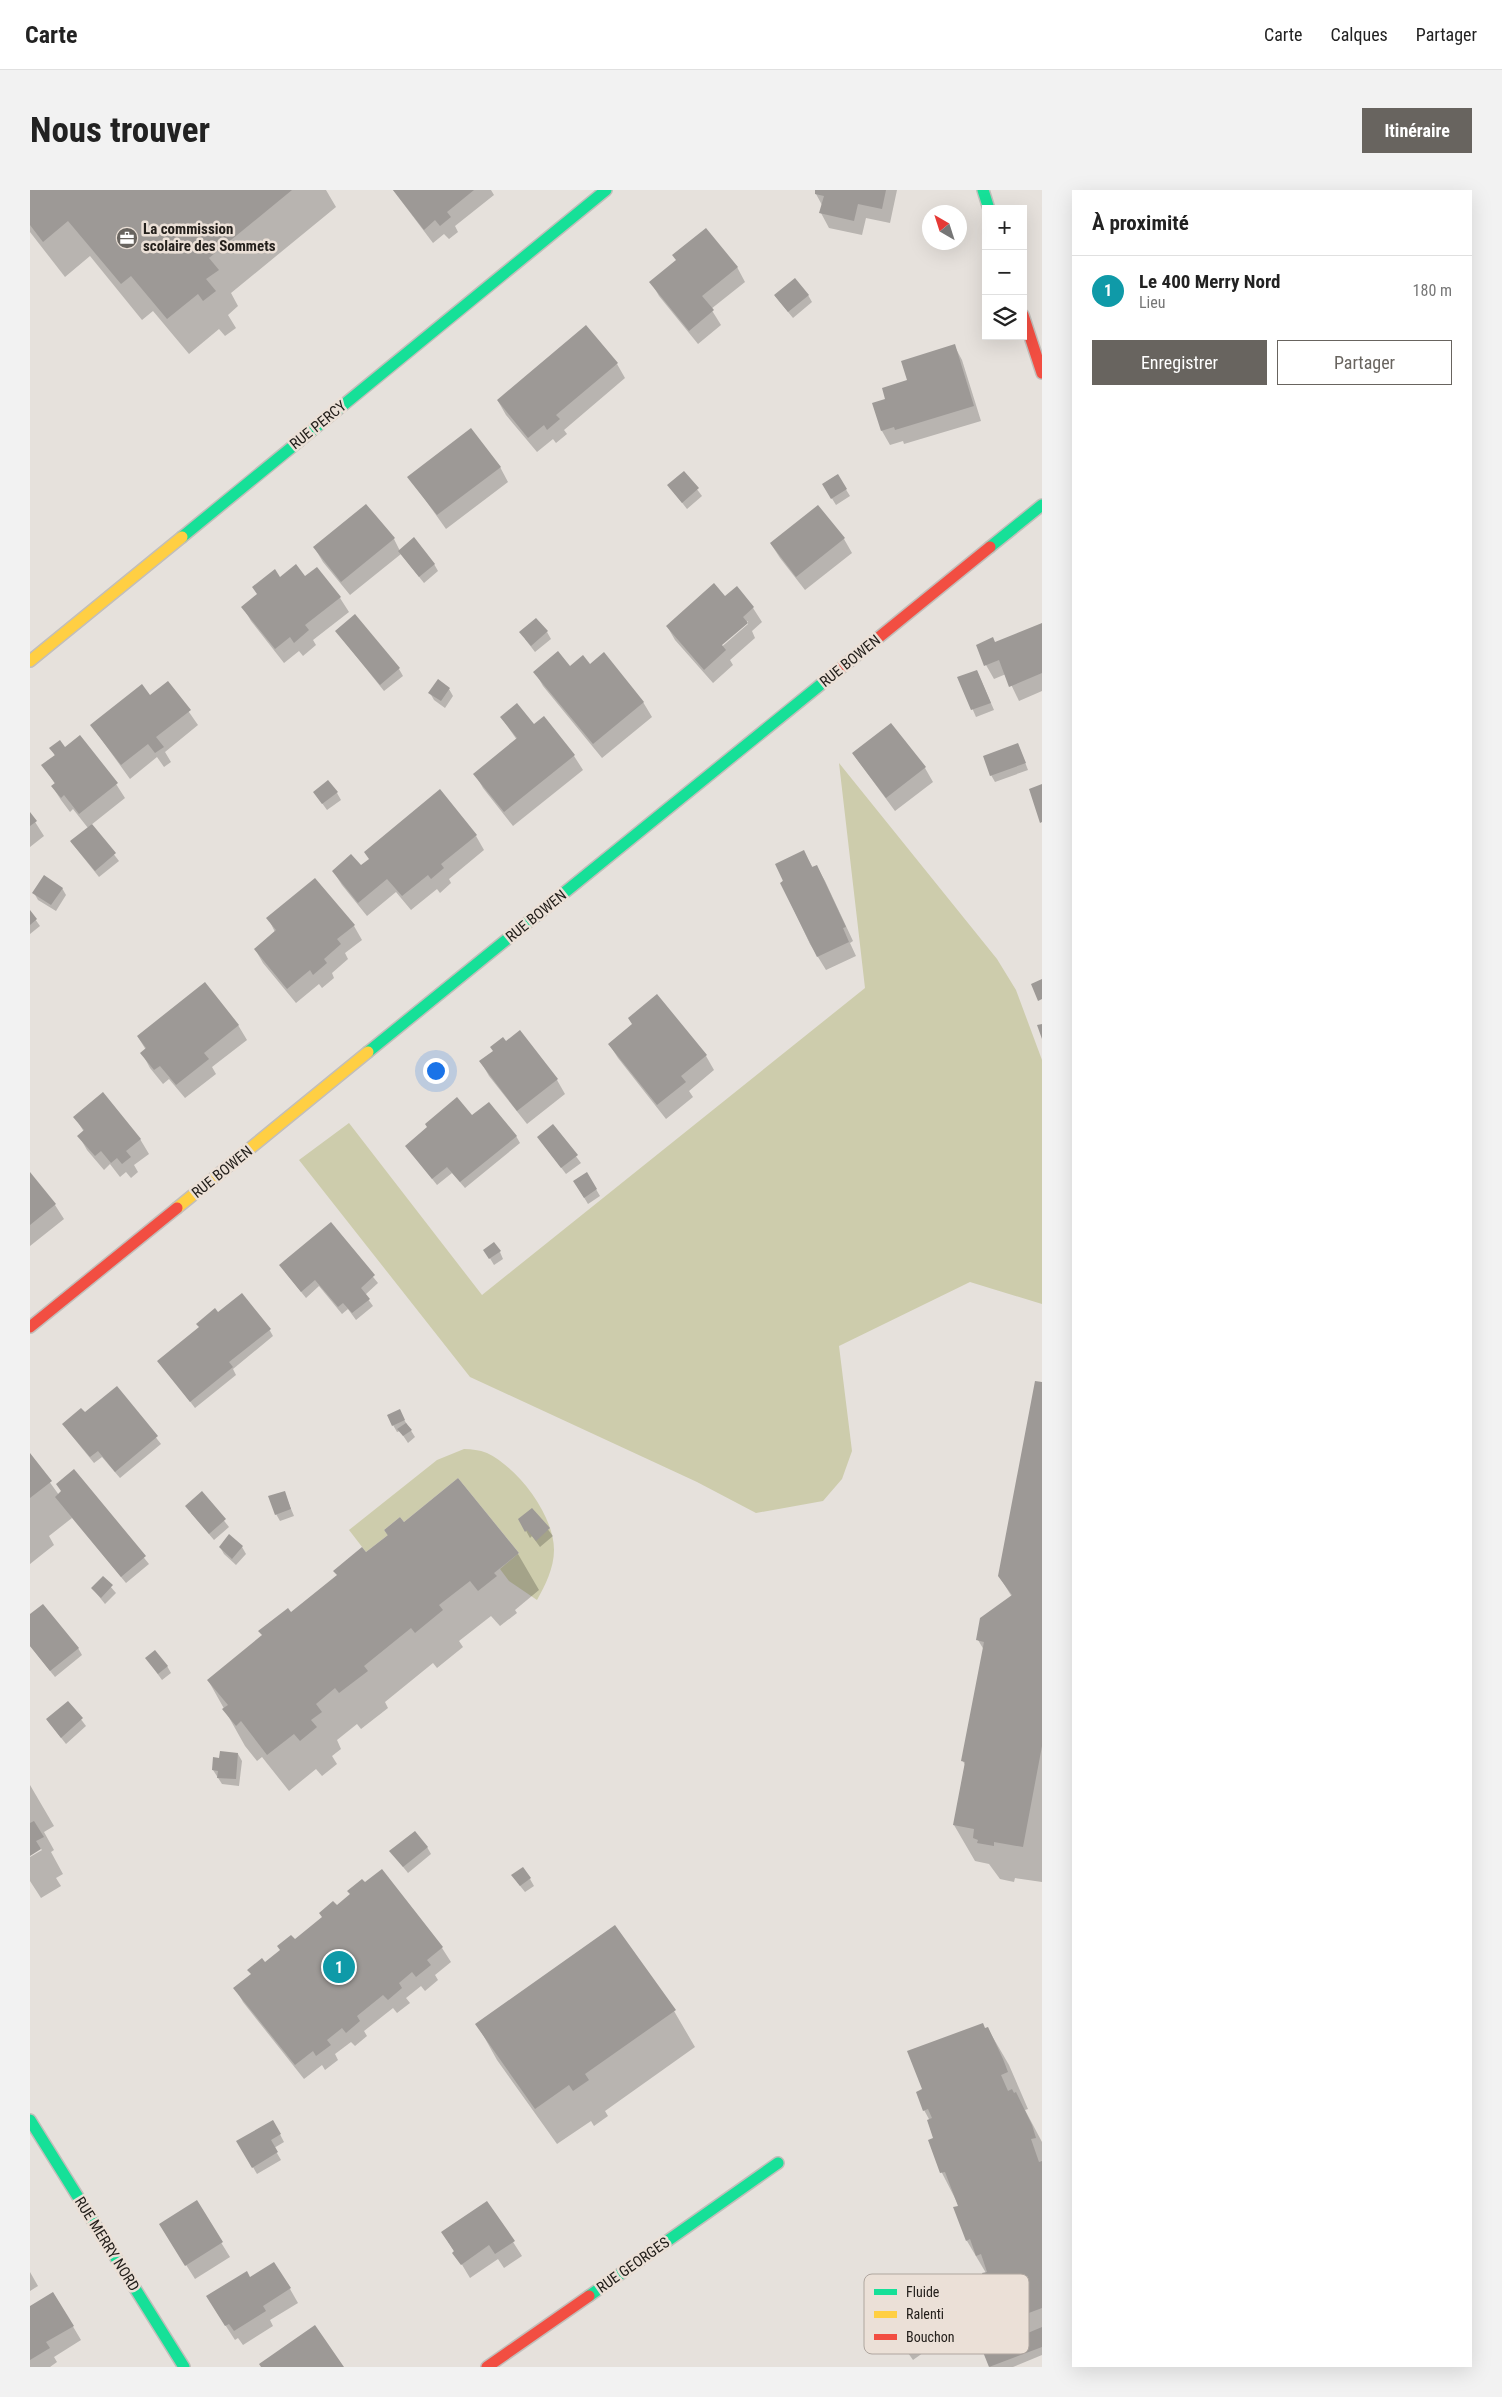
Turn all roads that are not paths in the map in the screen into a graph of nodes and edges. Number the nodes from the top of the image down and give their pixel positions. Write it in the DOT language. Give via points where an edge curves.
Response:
graph roads {
  1 [pos="606,190"];
  2 [pos="983,190"];
  3 [pos="988,205"];
  4 [pos="1027,326"];
  5 [pos="1042,373"];
  6 [pos="1042,505"];
  7 [pos="30,661"];
  8 [pos="30,1327"];
  9 [pos="30,2120"];
  10 [pos="778,2163"];
  11 [pos="184,2367"];
  12 [pos="487,2367"];
  1 -- 7 [label="street, RUE PERCY"];
  2 -- 3 [label="street"];
  4 -- 5 [label="street"];
  6 -- 8 [label="street, RUE BOWEN"];
  9 -- 11 [label="street, RUE MERRY NORD"];
  10 -- 12 [label="street, RUE GEORGES"];
}
